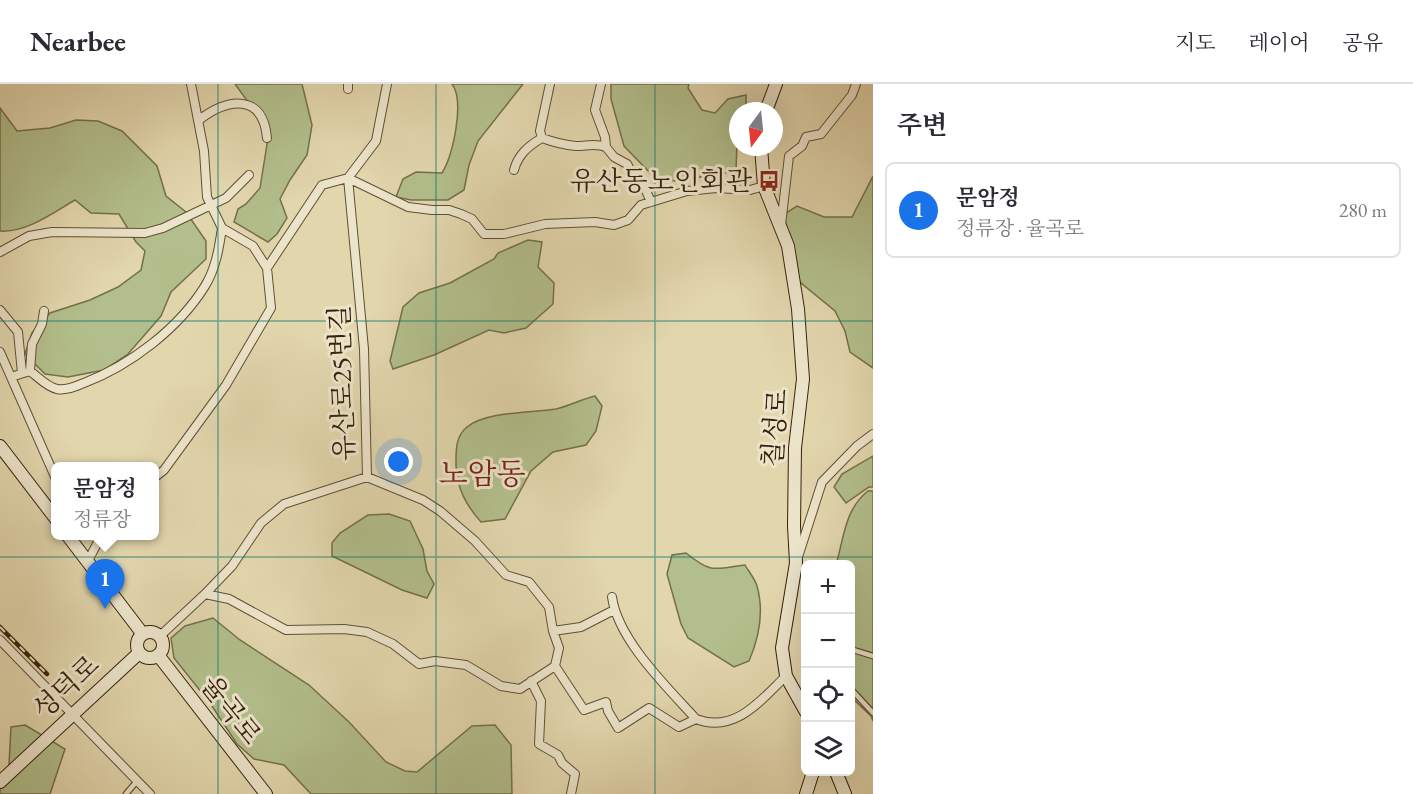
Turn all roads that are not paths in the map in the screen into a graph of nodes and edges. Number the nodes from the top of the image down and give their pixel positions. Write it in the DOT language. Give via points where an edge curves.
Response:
graph roads {
  1 [pos="191,84"];
  2 [pos="387,84"];
  3 [pos="550,84"];
  4 [pos="601,84"];
  5 [pos="776,84"];
  6 [pos="856,84"];
  7 [pos="769,102"];
  8 [pos="199,120"];
  9 [pos="267,138"];
  10 [pos="542,138"];
  11 [pos="606,147"];
  12 [pos="762,156"];
  13 [pos="514,170"];
  14 [pos="249,175"];
  15 [pos="348,178"];
  16 [pos="764,186"];
  17 [pos="651,202"];
  18 [pos="210,204"];
  19 [pos="781,225"];
  20 [pos="222,228"];
  21 [pos="0,252"];
  22 [pos="267,268"];
  23 [pos="0,310"];
  24 [pos="44,311"];
  25 [pos="0,352"];
  26 [pos="26,372"];
  27 [pos="11,376"];
  28 [pos="873,434"];
  29 [pos="0,446"];
  30 [pos="51,468"];
  31 [pos="159,474"];
  32 [pos="367,477"];
  33 [pos="51,512"];
  34 [pos="71,540"];
  35 [pos="99,540"];
  36 [pos="88,561"];
  37 [pos="796,563"];
  38 [pos="206,594"];
  39 [pos="612,597"];
  40 [pos="614,610"];
  41 [pos="553,631"];
  42 [pos="142,633"];
  43 [pos="160,636"];
  44 [pos="0,640"];
  45 [pos="855,651"];
  46 [pos="139,653"];
  47 [pos="158,655"];
  48 [pos="873,656"];
  49 [pos="555,666"];
  50 [pos="786,676"];
  51 [pos="531,681"];
  52 [pos="855,693"];
  53 [pos="801,703"];
  54 [pos="72,713"];
  55 [pos="873,713"];
  56 [pos="696,719"];
  57 [pos="811,776"];
  58 [pos="838,776"];
  59 [pos="137,781"];
  60 [pos="0,782"];
  61 [pos="126,794"];
  62 [pos="150,794"];
  63 [pos="266,794"];
  64 [pos="571,794"];
  65 [pos="806,794"];
  66 [pos="845,794"];
  1 -- 8 [label="street"];
  2 -- 15 [label="street" via="376,141"];
  3 -- 10 [label="street" via="540,131"];
  4 -- 11 [label="street" via="595,110"];
  5 -- 7 [label="street"];
  6 -- 19 [label="street" via="821,134 806,137 802,146 789,156"];
  8 -- 9 [label="street" via="228,105 248,105 257,110 266,124"];
  8 -- 18 [label="street"];
  10 -- 11 [label="street" via="561,144"];
  10 -- 13 [label="street" via="517,158"];
  11 -- 17 [label="street" via="643,184"];
  12 -- 16 [label="street, 칠성로"];
  14 -- 18 [label="street" via="226,198"];
  15 -- 17 [label="street" via="408,207 461,214 472,219 484,234 504,234 544,224 614,225 628,220 641,205"];
  15 -- 22 [label="street" via="322,185"];
  15 -- 32 [label="street, 유산로25번길" via="364,349"];
  16 -- 17 [label="street" via="750,190 687,191"];
  16 -- 19 [label="street, 칠성로"];
  18 -- 20 [label="street"];
  18 -- 21 [label="street" via="145,233 52,232 29,236"];
  19 -- 37 [label="street, 칠성로" via="792,267 803,379 795,448"];
  20 -- 22 [label="street" via="253,246"];
  20 -- 26 [label="street" via="216,262 206,284 146,350 91,380 63,389"];
  22 -- 31 [label="street" via="271,308 226,385"];
  23 -- 26 [label="street" via="18,332"];
  24 -- 26 [label="street"];
  25 -- 27 [label="street"];
  26 -- 27 [label="street"];
  27 -- 30 [label="street"];
  28 -- 37 [label="street" via="822,482"];
  29 -- 33 [label="street"];
  32 -- 38 [label="street" via="284,504 261,522 232,566"];
  32 -- 41 [label="street, 유산로25번길" via="431,506 460,526 506,575 529,582 549,607"];
  34 -- 36 [label="street"];
  35 -- 36 [label="street"];
  36 -- 42 [label="street"];
  37 -- 50 [label="street, 칠성로" via="782,648"];
  38 -- 43 [label="street"];
  38 -- 51 [label="street" via="229,599 286,630 366,632 393,644 419,664 466,664 501,686 520,689"];
  39 -- 40 [label="street"];
  40 -- 41 [label="street" via="581,627"];
  40 -- 56 [label="street" via="646,663"];
  41 -- 49 [label="street, 유산로25번길" via="559,648"];
  42 -- 43 [label="street" via="151,631"];
  42 -- 46 [label="street" via="136,645"];
  43 -- 47 [label="street" via="163,648"];
  44 -- 54 [label="street"];
  45 -- 48 [label="lane"];
  46 -- 47 [label="street" via="150,658"];
  46 -- 54 [label="street, 성덕로"];
  47 -- 63 [label="street, 율곡로"];
  49 -- 51 [label="street"];
  49 -- 56 [label="street" via="584,710 606,702 618,728 649,708 679,727"];
  50 -- 53 [label="street, 칠성로"];
  50 -- 56 [label="street" via="747,713 730,720"];
  51 -- 64 [label="street" via="541,701 539,744 558,755 575,774"];
  52 -- 55 [label="lane"];
  54 -- 59 [label="street"];
  54 -- 60 [label="street, 성덕로"];
  57 -- 65 [label="street"];
  58 -- 66 [label="street"];
  59 -- 61 [label="lane"];
  59 -- 62 [label="street"];
}
